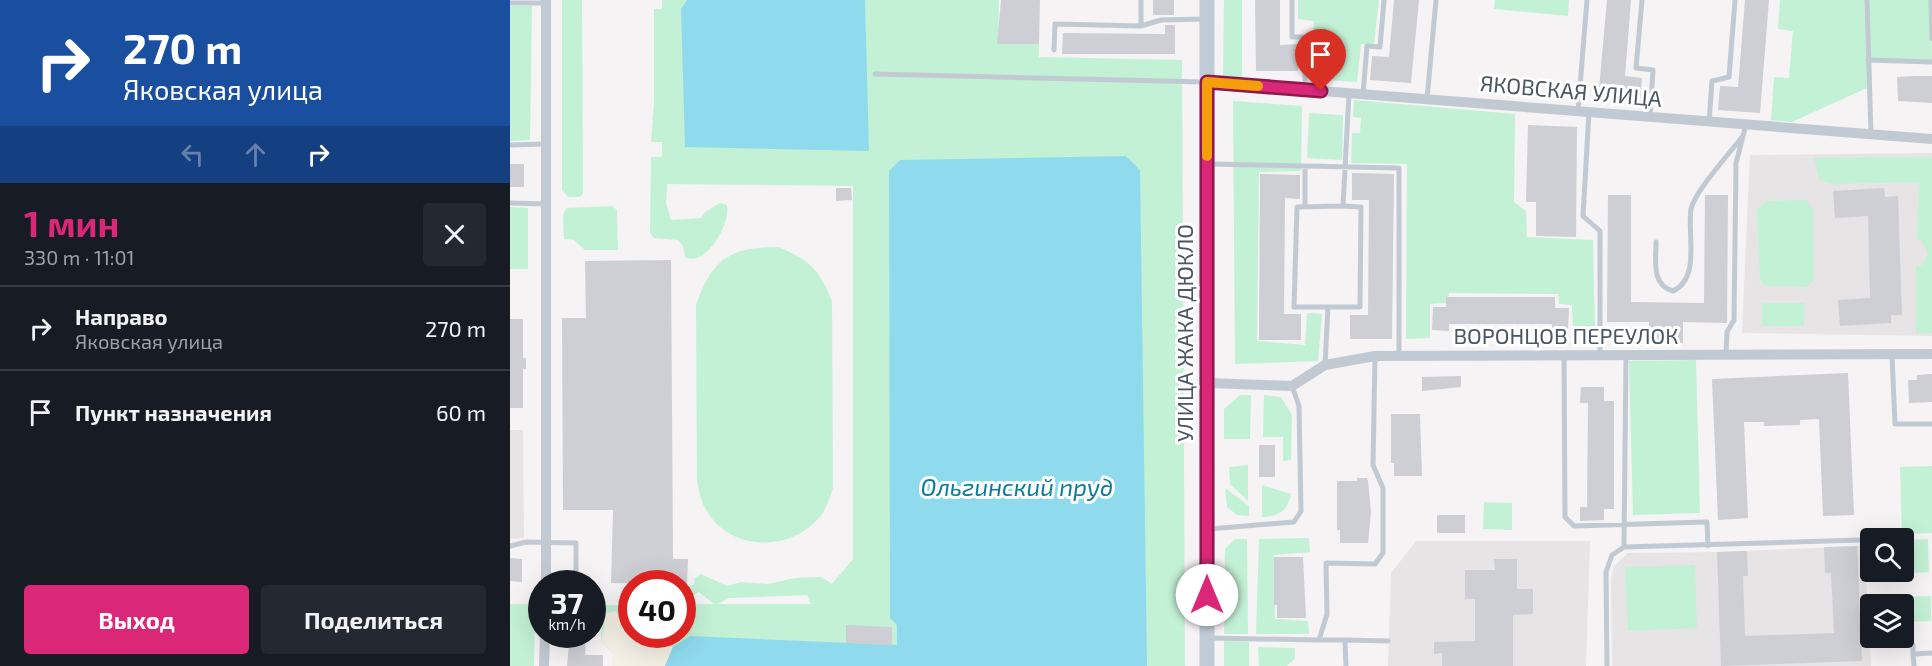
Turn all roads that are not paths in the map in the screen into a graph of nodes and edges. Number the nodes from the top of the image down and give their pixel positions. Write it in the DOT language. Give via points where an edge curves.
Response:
graph roads {
  1 [pos="1141,0"];
  2 [pos="1207,0"];
  3 [pos="1292,0"];
  4 [pos="1384,0"];
  5 [pos="1436,0"];
  6 [pos="1587,0"];
  7 [pos="1642,0"];
  8 [pos="1735,0"];
  9 [pos="1867,0"];
  10 [pos="1931,0"];
  11 [pos="546,2"];
  12 [pos="510,3"];
  13 [pos="1207,19"];
  14 [pos="1141,26"];
  15 [pos="1932,39"];
  16 [pos="1054,50"];
  17 [pos="1868,60"];
  18 [pos="1932,62"];
  19 [pos="875,74"];
  20 [pos="1207,82"];
  21 [pos="1305,90"];
  22 [pos="1349,93"];
  23 [pos="1363,94"];
  24 [pos="1427,99"];
  25 [pos="1583,112"];
  26 [pos="1650,117"];
  27 [pos="1709,122"];
  28 [pos="1746,125"];
  29 [pos="1871,135"];
  30 [pos="1742,137"];
  31 [pos="1932,139"];
  32 [pos="546,144"];
  33 [pos="510,145"];
  34 [pos="1207,164"];
  35 [pos="1305,167"];
  36 [pos="1344,167"];
  37 [pos="510,203"];
  38 [pos="546,204"];
  39 [pos="1343,206"];
  40 [pos="1305,207"];
  41 [pos="1656,242"];
  42 [pos="1328,307"];
  43 [pos="1892,353"];
  44 [pos="1564,354"];
  45 [pos="1600,354"];
  46 [pos="1626,354"];
  47 [pos="1932,354"];
  48 [pos="1726,355"];
  49 [pos="1375,356"];
  50 [pos="1399,356"];
  51 [pos="1325,365"];
  52 [pos="1207,383"];
  53 [pos="1292,386"];
  54 [pos="1932,424"];
  55 [pos="1626,526"];
  56 [pos="1207,529"];
  57 [pos="1860,540"];
  58 [pos="546,542"];
  59 [pos="510,546"];
  60 [pos="1708,546"];
  61 [pos="1624,547"];
  62 [pos="546,570"];
  63 [pos="576,570"];
  64 [pos="1208,638"];
  65 [pos="1319,640"];
  66 [pos="1345,640"];
  67 [pos="1389,641"];
  68 [pos="545,648"];
  69 [pos="1913,648"];
  70 [pos="1932,653"];
  71 [pos="1913,654"];
  72 [pos="544,666"];
  73 [pos="1208,666"];
  74 [pos="1346,666"];
  75 [pos="1607,666"];
  76 [pos="1914,666"];
  1 -- 14 [label="lane"];
  2 -- 13 [label="street, УЛИЦА ЖАКА ДЮКЛО"];
  3 -- 21 [label="lane" via="1292,37 1305,37"];
  4 -- 23 [label="lane" via="1380,47 1367,46"];
  5 -- 24 [label="lane"];
  6 -- 25 [label="lane"];
  7 -- 26 [label="lane" via="1636,68 1653,70"];
  8 -- 27 [label="lane" via="1729,77 1712,81"];
  9 -- 17 [label="lane"];
  10 -- 15 [label="lane"];
  11 -- 12 [label="lane"];
  11 -- 32 [label="street"];
  13 -- 14 [label="lane" via="1161,20"];
  13 -- 20 [label="street, УЛИЦА ЖАКА ДЮКЛО"];
  14 -- 16 [label="lane" via="1055,24"];
  17 -- 18 [label="lane"];
  17 -- 29 [label="lane"];
  19 -- 20 [label="lane"];
  20 -- 21 [label="street, ЯКОВСКАЯ УЛИЦА"];
  20 -- 34 [label="street, УЛИЦА ЖАКА ДЮКЛО"];
  21 -- 22 [label="street, ЯКОВСКАЯ УЛИЦА"];
  22 -- 23 [label="street, ЯКОВСКАЯ УЛИЦА"];
  22 -- 36 [label="lane"];
  23 -- 24 [label="street, ЯКОВСКАЯ УЛИЦА"];
  24 -- 25 [label="street, ЯКОВСКАЯ УЛИЦА"];
  25 -- 26 [label="street, ЯКОВСКАЯ УЛИЦА"];
  25 -- 45 [label="lane" via="1583,216 1600,231"];
  26 -- 27 [label="street, ЯКОВСКАЯ УЛИЦА"];
  27 -- 28 [label="street, ЯКОВСКАЯ УЛИЦА"];
  28 -- 29 [label="street, ЯКОВСКАЯ УЛИЦА"];
  28 -- 30 [label="lane"];
  29 -- 31 [label="street, ЯКОВСКАЯ УЛИЦА"];
  30 -- 41 [label="lane" via="1691,207 1690,262 1686,279 1673,291 1664,289 1659,282"];
  30 -- 48 [label="lane" via="1736,163 1734,320 1727,332"];
  32 -- 33 [label="lane"];
  32 -- 38 [label="street"];
  34 -- 35 [label="lane"];
  34 -- 52 [label="street, УЛИЦА ЖАКА ДЮКЛО"];
  35 -- 36 [label="lane"];
  35 -- 40 [label="lane"];
  36 -- 39 [label="lane"];
  36 -- 50 [label="lane" via="1399,168"];
  37 -- 38 [label="lane"];
  38 -- 58 [label="street"];
  39 -- 40 [label="lane"];
  39 -- 42 [label="lane" via="1361,207 1360,307"];
  40 -- 42 [label="lane" via="1297,207 1294,307"];
  42 -- 51 [label="lane"];
  43 -- 47 [label="street, ВОРОНЦОВ ПЕРЕУЛОК"];
  43 -- 48 [label="street, ВОРОНЦОВ ПЕРЕУЛОК"];
  43 -- 54 [label="lane" via="1894,424"];
  44 -- 45 [label="street, ВОРОНЦОВ ПЕРЕУЛОК"];
  44 -- 50 [label="street, ВОРОНЦОВ ПЕРЕУЛОК"];
  44 -- 55 [label="lane" via="1565,517 1574,526"];
  45 -- 46 [label="street, ВОРОНЦОВ ПЕРЕУЛОК"];
  46 -- 48 [label="street, ВОРОНЦОВ ПЕРЕУЛОК"];
  46 -- 55 [label="lane"];
  49 -- 50 [label="street, ВОРОНЦОВ ПЕРЕУЛОК"];
  49 -- 51 [label="street, ВОРОНЦОВ ПЕРЕУЛОК"];
  49 -- 65 [label="lane" via="1373,465 1383,488 1383,553 1375,564 1326,563 1327,614"];
  51 -- 53 [label="street, ВОРОНЦОВ ПЕРЕУЛОК"];
  52 -- 53 [label="street"];
  52 -- 56 [label="street, УЛИЦА ЖАКА ДЮКЛО"];
  53 -- 56 [label="lane" via="1299,406 1301,511 1294,522"];
  55 -- 60 [label="lane" via="1707,522"];
  55 -- 61 [label="lane"];
  56 -- 64 [label="street, УЛИЦА ЖАКА ДЮКЛО"];
  57 -- 60 [label="lane"];
  58 -- 59 [label="lane"];
  58 -- 62 [label="street"];
  58 -- 63 [label="lane" via="576,543"];
  60 -- 61 [label="lane"];
  61 -- 75 [label="lane" via="1612,555 1606,572"];
  64 -- 65 [label="lane"];
  64 -- 73 [label="street, УЛИЦА ЖАКА ДЮКЛО"];
  65 -- 66 [label="lane"];
  66 -- 67 [label="lane"];
  66 -- 74 [label="lane"];
  68 -- 72 [label="street"];
  69 -- 71 [label="lane"];
  70 -- 71 [label="lane"];
  71 -- 76 [label="lane"];
}
